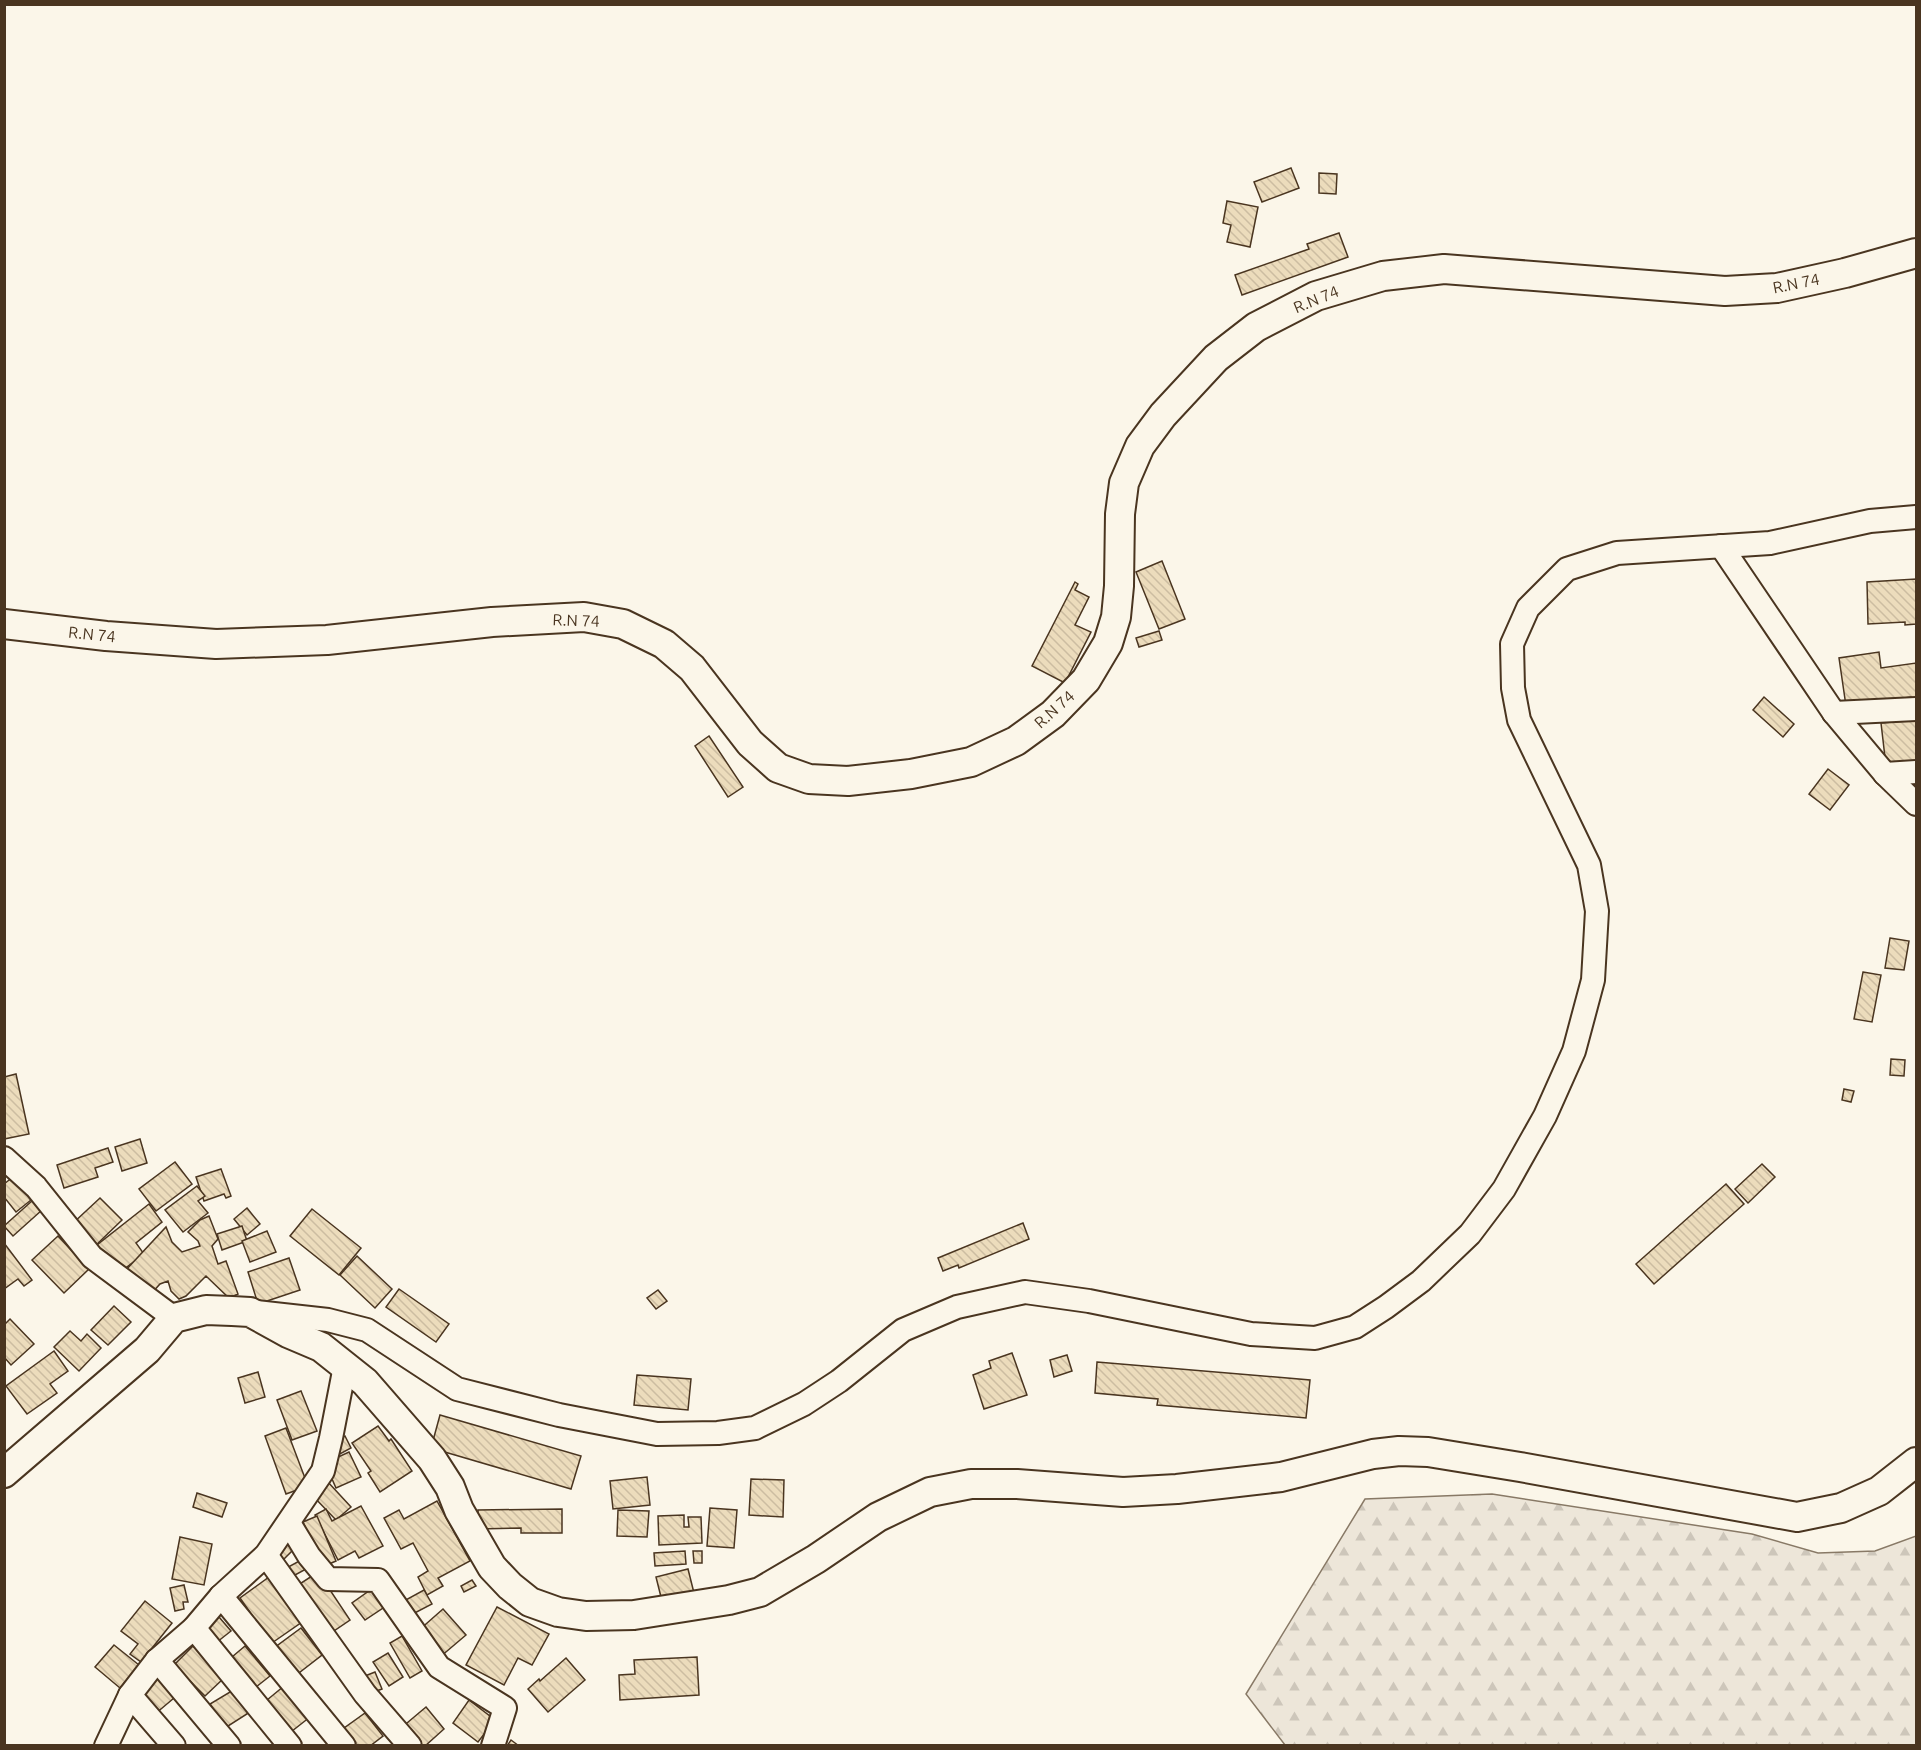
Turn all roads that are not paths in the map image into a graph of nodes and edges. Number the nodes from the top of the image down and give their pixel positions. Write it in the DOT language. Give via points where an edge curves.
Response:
graph roads {
  1 [pos="1917,253"];
  2 [pos="1917,517"];
  3 [pos="1720,546"];
  4 [pos="4,624"];
  5 [pos="1917,709"];
  6 [pos="1834,712"];
  7 [pos="1917,772"];
  8 [pos="1885,774"];
  9 [pos="1917,804"];
  10 [pos="4,1158"];
  11 [pos="250,1312"];
  12 [pos="174,1318"];
  13 [pos="345,1366"];
  14 [pos="1917,1462"];
  15 [pos="4,1473"];
  16 [pos="289,1523"];
  17 [pos="266,1555"];
  18 [pos="221,1596"];
  19 [pos="194,1628"];
  20 [pos="157,1660"];
  21 [pos="129,1695"];
  22 [pos="106,1746"];
  23 [pos="174,1746"];
  24 [pos="229,1746"];
  25 [pos="290,1746"];
  26 [pos="344,1746"];
  27 [pos="410,1746"];
  28 [pos="493,1746"];
  1 -- 4 [label="main road, R.N 74" via="1777,288 1725,291 1444,269 1383,276 1316,296 1256,327 1216,358 1140,446 1124,483 1116,617 1108,644 1086,680 1053,714 1016,741 971,762 911,774 848,781 809,778 778,768 750,743 692,668 664,644 623,624 584,617 492,621 327,640 216,644"];
  2 -- 3 [label="street" via="1870,521 1770,543"];
  3 -- 6 [label="street"];
  3 -- 11 [label="street" via="1607,556 1567,569 1528,608 1512,644 1513,688 1519,720 1588,864 1597,911 1593,981 1574,1051 1545,1116 1504,1189 1470,1234 1421,1281 1355,1326 1315,1338 1251,1334 1025,1292 957,1307 903,1330 804,1404 755,1428 657,1434 457,1389 368,1330 328,1320"];
  5 -- 6 [label="street"];
  6 -- 8 [label="street"];
  7 -- 8 [label="street"];
  8 -- 9 [label="street"];
  10 -- 12 [label="street" via="36,1187 92,1257"];
  11 -- 12 [label="main road" via="206,1310"];
  11 -- 13 [label="main road" via="321,1347"];
  12 -- 15 [label="main road" via="147,1350"];
  13 -- 14 [label="main road" via="432,1459 492,1567 510,1586 530,1602 586,1616 634,1615 760,1592 878,1518 930,1492 971,1484 1123,1492 1177,1490 1281,1477 1373,1454 1428,1452 1797,1516 1841,1508 1879,1491"];
  13 -- 16 [label="street" via="323,1471"];
  16 -- 17 [label="street"];
  16 -- 28 [label="street" via="328,1579 378,1580 439,1667 505,1708"];
  17 -- 18 [label="street"];
  17 -- 27 [label="street" via="365,1694"];
  18 -- 19 [label="street"];
  18 -- 26 [label="street"];
  19 -- 20 [label="street"];
  19 -- 25 [label="street"];
  20 -- 21 [label="street"];
  20 -- 24 [label="street"];
  21 -- 22 [label="street"];
  21 -- 23 [label="street"];
}
